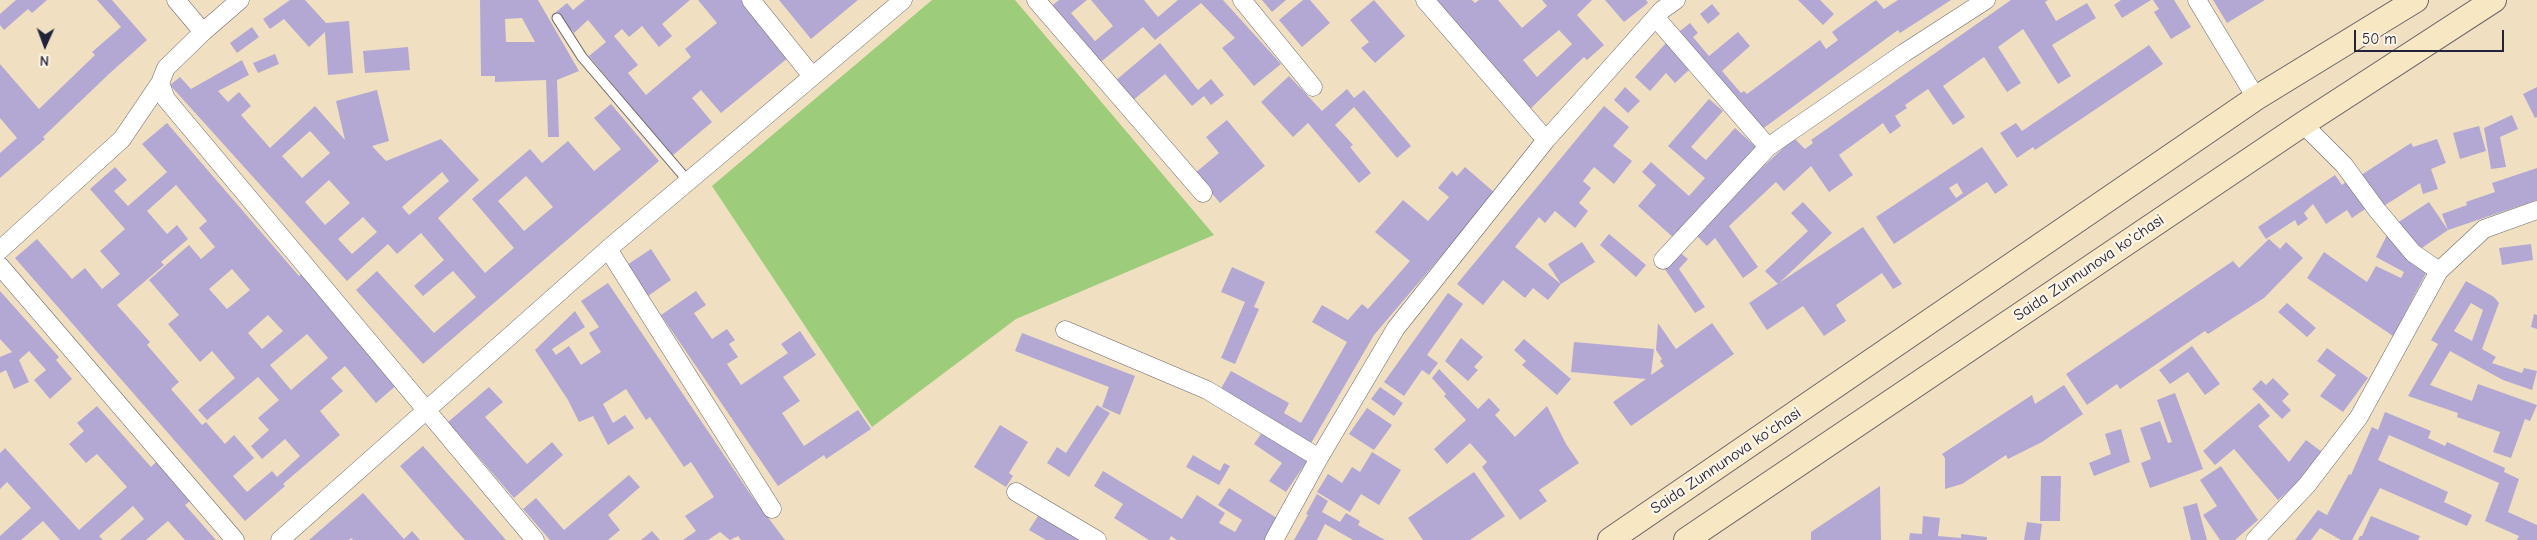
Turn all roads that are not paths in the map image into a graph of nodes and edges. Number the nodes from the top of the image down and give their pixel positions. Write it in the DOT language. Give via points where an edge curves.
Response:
graph roads {
  1 [pos="176,0"];
  2 [pos="240,0"];
  3 [pos="751,0"];
  4 [pos="904,0"];
  5 [pos="1036,0"];
  6 [pos="1242,0"];
  7 [pos="1425,0"];
  8 [pos="1986,0"];
  9 [pos="2198,0"];
  10 [pos="2416,0"];
  11 [pos="2494,0"];
  12 [pos="1662,7"];
  13 [pos="557,18"];
  14 [pos="203,32"];
  15 [pos="812,76"];
  16 [pos="160,83"];
  17 [pos="1313,87"];
  18 [pos="2256,98"];
  19 [pos="2303,124"];
  20 [pos="1546,140"];
  21 [pos="1768,147"];
  22 [pos="688,181"];
  23 [pos="1203,193"];
  24 [pos="2537,210"];
  25 [pos="608,249"];
  26 [pos="0,250"];
  27 [pos="1663,260"];
  28 [pos="0,266"];
  29 [pos="2438,271"];
  30 [pos="1065,330"];
  31 [pos="427,409"];
  32 [pos="1318,458"];
  33 [pos="1016,492"];
  34 [pos="772,509"];
  35 [pos="235,540"];
  36 [pos="280,540"];
  37 [pos="534,540"];
  38 [pos="1097,540"];
  39 [pos="1274,540"];
  40 [pos="1610,540"];
  41 [pos="1686,540"];
  42 [pos="2255,540"];
  1 -- 14 [label="street"];
  2 -- 14 [label="street"];
  3 -- 15 [label="street"];
  4 -- 15 [label="street"];
  5 -- 23 [label="street"];
  6 -- 17 [label="street"];
  7 -- 20 [label="street"];
  8 -- 21 [label="street"];
  9 -- 18 [label="street"];
  10 -- 18 [label="main road, Saida Zunnunova ko'chasi"];
  11 -- 19 [label="main road, Saida Zunnunova ko'chasi"];
  12 -- 20 [label="street"];
  12 -- 21 [label="street"];
  13 -- 22 [label="lane" via="582,57"];
  14 -- 16 [label="street" via="166,68"];
  15 -- 22 [label="street"];
  16 -- 26 [label="street" via="122,139"];
  16 -- 31 [label="street" via="166,99"];
  18 -- 40 [label="main road, Saida Zunnunova ko'chasi"];
  19 -- 29 [label="street" via="2344,165 2413,253"];
  19 -- 41 [label="main road, Saida Zunnunova ko'chasi"];
  20 -- 32 [label="street" via="1396,328"];
  21 -- 27 [label="street"];
  22 -- 25 [label="street"];
  24 -- 29 [label="street" via="2484,229"];
  25 -- 31 [label="street"];
  25 -- 34 [label="street"];
  28 -- 35 [label="street"];
  29 -- 42 [label="street" via="2359,417 2307,485"];
  30 -- 32 [label="street" via="1207,390"];
  31 -- 36 [label="street"];
  31 -- 37 [label="street"];
  32 -- 39 [label="street"];
  33 -- 38 [label="street"];
}
